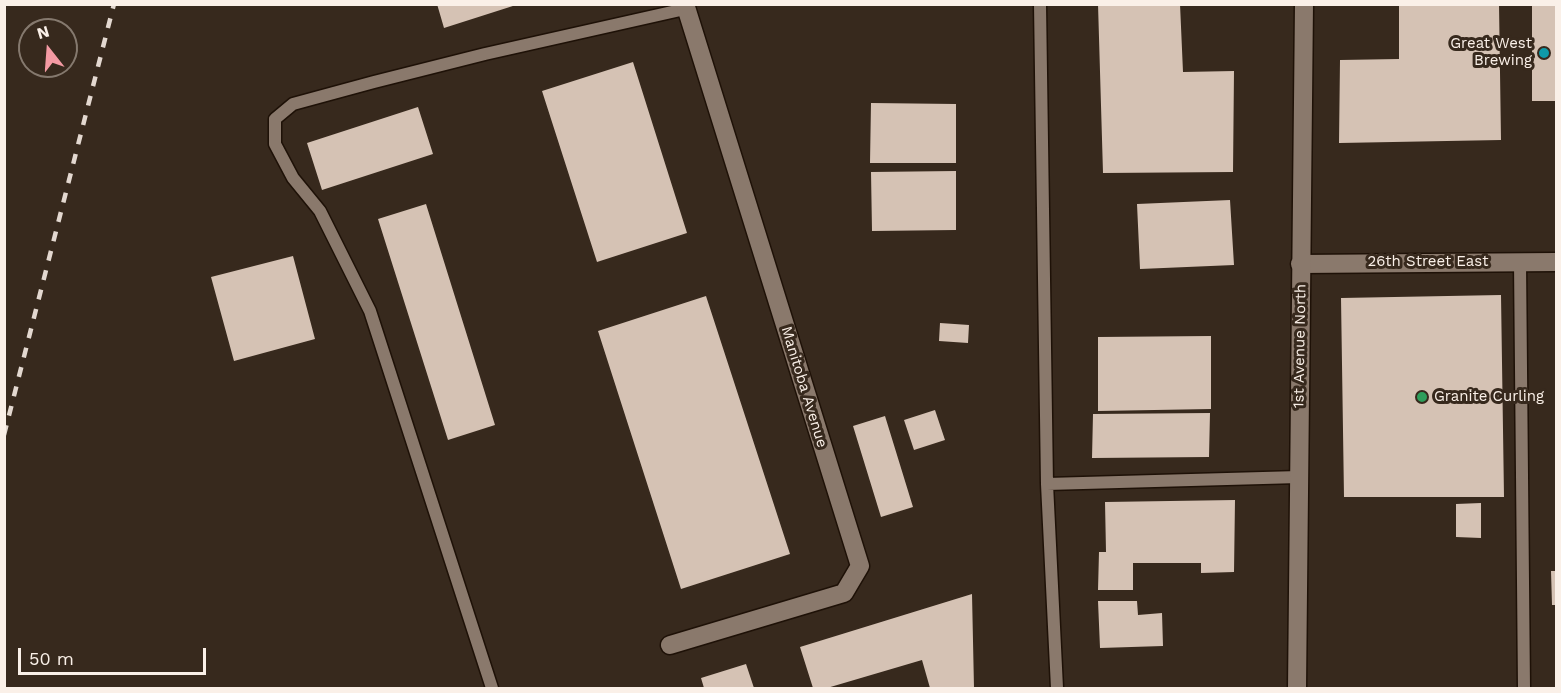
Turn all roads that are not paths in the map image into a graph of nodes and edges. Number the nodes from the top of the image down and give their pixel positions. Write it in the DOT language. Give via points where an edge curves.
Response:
graph roads {
  1 [pos="1040,4"];
  2 [pos="1304,4"];
  3 [pos="685,7"];
  4 [pos="1520,262"];
  5 [pos="1557,262"];
  6 [pos="1300,264"];
  7 [pos="1299,477"];
  8 [pos="1047,484"];
  9 [pos="670,645"];
  10 [pos="492,688"];
  11 [pos="1057,688"];
  12 [pos="1297,688"];
  13 [pos="1524,688"];
  1 -- 8 [label="lane"];
  2 -- 6 [label="street, 1st Avenue North"];
  3 -- 9 [label="street, Manitoba Avenue" via="860,566 844,593"];
  3 -- 10 [label="lane" via="293,104 275,119 275,144 293,178 320,211 370,311"];
  4 -- 5 [label="street, 26th Street East"];
  4 -- 6 [label="street, 26th Street East"];
  4 -- 13 [label="lane"];
  6 -- 7 [label="street, 1st Avenue North"];
  7 -- 8 [label="lane"];
  7 -- 12 [label="street, 1st Avenue North"];
  8 -- 11 [label="lane"];
}
